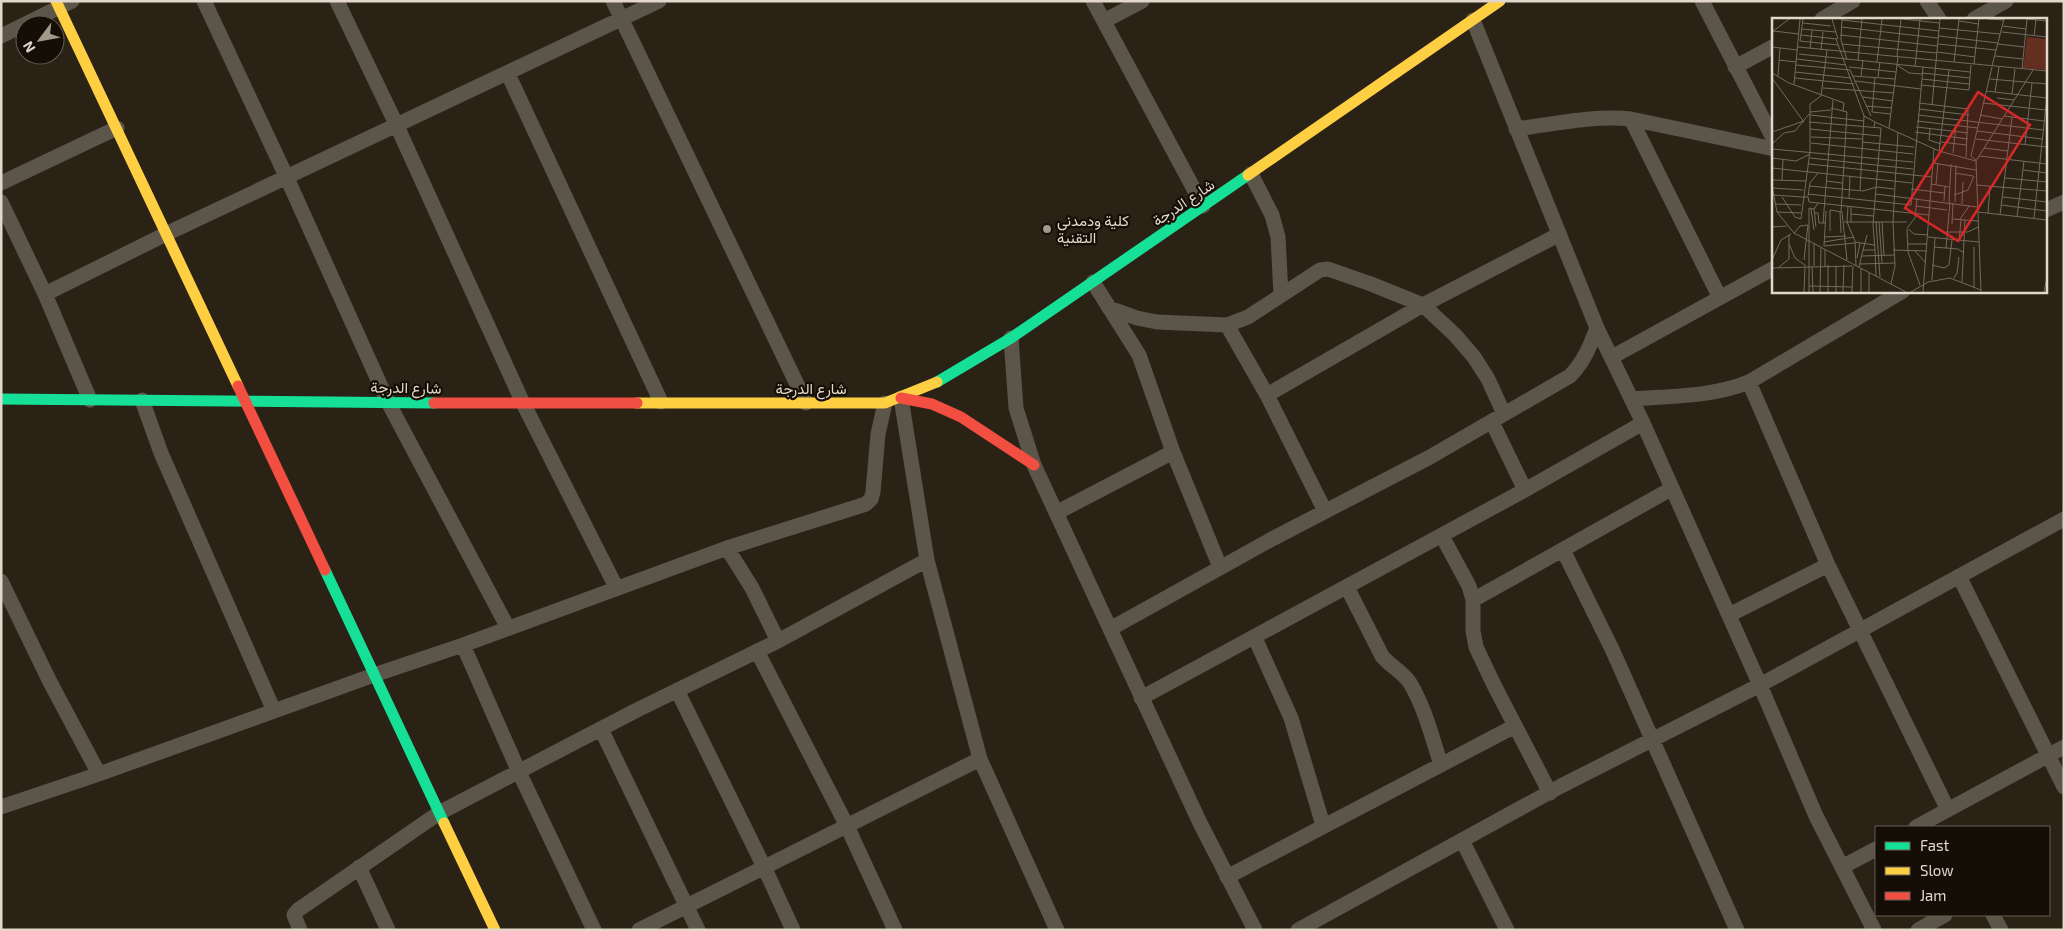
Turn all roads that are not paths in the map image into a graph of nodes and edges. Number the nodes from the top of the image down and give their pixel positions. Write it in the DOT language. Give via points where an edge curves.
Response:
graph roads {
  1 [pos="204,1"];
  2 [pos="337,1"];
  3 [pos="613,1"];
  4 [pos="659,1"];
  5 [pos="1093,1"];
  6 [pos="1142,1"];
  7 [pos="1500,1"];
  8 [pos="1702,1"];
  9 [pos="1853,1"];
  10 [pos="1927,1"];
  11 [pos="2006,1"];
  12 [pos="63,3"];
  13 [pos="621,18"];
  14 [pos="1824,18"];
  15 [pos="1938,18"];
  16 [pos="1976,18"];
  17 [pos="1473,20"];
  18 [pos="1104,21"];
  19 [pos="1,36"];
  20 [pos="1772,47"];
  21 [pos="1735,67"];
  22 [pos="508,74"];
  23 [pos="1632,119"];
  24 [pos="397,126"];
  25 [pos="118,128"];
  26 [pos="1516,129"];
  27 [pos="1772,131"];
  28 [pos="1772,149"];
  29 [pos="1251,174"];
  30 [pos="287,178"];
  31 [pos="1,184"];
  32 [pos="1,202"];
  33 [pos="2064,202"];
  34 [pos="1203,206"];
  35 [pos="2048,209"];
  36 [pos="168,234"];
  37 [pos="1558,235"];
  38 [pos="1772,269"];
  39 [pos="1093,282"];
  40 [pos="1901,292"];
  41 [pos="45,294"];
  42 [pos="1281,295"];
  43 [pos="1719,296"];
  44 [pos="1423,305"];
  45 [pos="1110,308"];
  46 [pos="1227,325"];
  47 [pos="1597,328"];
  48 [pos="1011,338"];
  49 [pos="1612,357"];
  50 [pos="1749,382"];
  51 [pos="1267,396"];
  52 [pos="901,398"];
  53 [pos="1,399"];
  54 [pos="1631,399"];
  55 [pos="90,400"];
  56 [pos="142,400"];
  57 [pos="244,400"];
  58 [pos="388,402"];
  59 [pos="661,402"];
  60 [pos="523,403"];
  61 [pos="806,403"];
  62 [pos="885,403"];
  63 [pos="1498,418"];
  64 [pos="1643,423"];
  65 [pos="1173,452"];
  66 [pos="1034,465"];
  67 [pos="1525,490"];
  68 [pos="1671,490"];
  69 [pos="1325,511"];
  70 [pos="1056,513"];
  71 [pos="2064,519"];
  72 [pos="1442,536"];
  73 [pos="727,548"];
  74 [pos="1563,550"];
  75 [pos="927,560"];
  76 [pos="1828,565"];
  77 [pos="1220,567"];
  78 [pos="1959,576"];
  79 [pos="1347,587"];
  80 [pos="616,588"];
  81 [pos="3,590"];
  82 [pos="1474,600"];
  83 [pos="1729,615"];
  84 [pos="508,628"];
  85 [pos="1110,629"];
  86 [pos="1859,630"];
  87 [pos="1255,638"];
  88 [pos="778,641"];
  89 [pos="463,645"];
  90 [pos="757,651"];
  91 [pos="374,675"];
  92 [pos="1760,684"];
  93 [pos="677,690"];
  94 [pos="1142,698"];
  95 [pos="274,711"];
  96 [pos="1515,726"];
  97 [pos="601,729"];
  98 [pos="1651,740"];
  99 [pos="2064,747"];
  100 [pos="2048,756"];
  101 [pos="980,759"];
  102 [pos="1441,765"];
  103 [pos="519,772"];
  104 [pos="99,774"];
  105 [pos="2064,787"];
  106 [pos="1550,793"];
  107 [pos="1,807"];
  108 [pos="1948,810"];
  109 [pos="439,813"];
  110 [pos="1323,825"];
  111 [pos="847,826"];
  112 [pos="1918,826"];
  113 [pos="1462,840"];
  114 [pos="1875,850"];
  115 [pos="359,867"];
  116 [pos="764,867"];
  117 [pos="1842,867"];
  118 [pos="1227,877"];
  119 [pos="687,905"];
  120 [pos="1943,916"];
  121 [pos="1994,916"];
  122 [pos="300,930"];
  123 [pos="388,930"];
  124 [pos="495,930"];
  125 [pos="594,930"];
  126 [pos="639,930"];
  127 [pos="698,930"];
  128 [pos="793,930"];
  129 [pos="895,930"];
  130 [pos="1057,930"];
  131 [pos="1256,930"];
  132 [pos="1298,930"];
  133 [pos="1507,930"];
  134 [pos="1737,930"];
  135 [pos="1874,930"];
  136 [pos="1918,930"];
  137 [pos="2001,930"];
  1 -- 30 [label="street"];
  2 -- 24 [label="street"];
  3 -- 13 [label="street"];
  4 -- 13 [label="street"];
  5 -- 18 [label="street"];
  6 -- 18 [label="street"];
  7 -- 17 [label="street, شارع الدرجة"];
  8 -- 21 [label="street"];
  9 -- 14 [label="street"];
  10 -- 15 [label="street"];
  11 -- 16 [label="street"];
  12 -- 19 [label="street"];
  12 -- 25 [label="street"];
  13 -- 22 [label="street"];
  13 -- 61 [label="street"];
  17 -- 26 [label="street"];
  17 -- 29 [label="street, شارع الدرجة"];
  18 -- 34 [label="street"];
  20 -- 21 [label="street"];
  21 -- 27 [label="street"];
  22 -- 24 [label="street"];
  22 -- 59 [label="street"];
  23 -- 26 [label="street" via="1599,118"];
  23 -- 28 [label="street"];
  23 -- 43 [label="street"];
  24 -- 30 [label="street"];
  24 -- 60 [label="street"];
  25 -- 31 [label="street"];
  25 -- 36 [label="street"];
  26 -- 37 [label="street"];
  29 -- 34 [label="street, شارع الدرجة"];
  29 -- 42 [label="street" via="1272,215 1278,237"];
  30 -- 36 [label="street"];
  30 -- 58 [label="street"];
  32 -- 41 [label="street"];
  33 -- 35 [label="street"];
  34 -- 39 [label="street, شارع الدرجة"];
  36 -- 41 [label="street"];
  36 -- 57 [label="street"];
  37 -- 44 [label="street"];
  37 -- 47 [label="street"];
  38 -- 43 [label="street"];
  39 -- 45 [label="street"];
  39 -- 48 [label="street, شارع الدرجة"];
  40 -- 50 [label="street"];
  41 -- 55 [label="street"];
  42 -- 44 [label="street" via="1324,269"];
  42 -- 46 [label="street" via="1248,317"];
  43 -- 49 [label="street"];
  44 -- 51 [label="street"];
  44 -- 63 [label="street" via="1474,357 1488,379"];
  45 -- 46 [label="street" via="1157,322"];
  45 -- 65 [label="street" via="1139,355"];
  46 -- 51 [label="street"];
  47 -- 49 [label="street"];
  47 -- 63 [label="street" via="1583,360 1570,376"];
  48 -- 52 [label="street, شارع الدرجة" via="931,386"];
  48 -- 66 [label="street" via="1016,408"];
  49 -- 54 [label="street"];
  50 -- 54 [label="street" via="1719,392"];
  50 -- 76 [label="street"];
  51 -- 69 [label="street"];
  52 -- 62 [label="street, شارع الدرجة"];
  52 -- 66 [label="street" via="932,404 961,417"];
  52 -- 75 [label="street"];
  53 -- 55 [label="street, شارع الدرجة"];
  54 -- 64 [label="street"];
  55 -- 56 [label="street, شارع الدرجة"];
  56 -- 57 [label="street, شارع الدرجة"];
  56 -- 95 [label="street" via="161,453"];
  57 -- 58 [label="street, شارع الدرجة"];
  57 -- 91 [label="street"];
  58 -- 60 [label="street, شارع الدرجة"];
  58 -- 84 [label="street"];
  59 -- 60 [label="street, شارع الدرجة"];
  59 -- 61 [label="street, شارع الدرجة"];
  60 -- 80 [label="street"];
  61 -- 62 [label="street, شارع الدرجة"];
  62 -- 73 [label="street" via="878,434 873,492 866,504"];
  63 -- 67 [label="street"];
  63 -- 69 [label="street"];
  64 -- 67 [label="street"];
  64 -- 68 [label="street"];
  65 -- 70 [label="street"];
  65 -- 77 [label="street"];
  66 -- 70 [label="street"];
  67 -- 72 [label="street"];
  68 -- 74 [label="street"];
  68 -- 83 [label="street"];
  69 -- 77 [label="street"];
  70 -- 85 [label="street"];
  71 -- 78 [label="street"];
  72 -- 79 [label="street"];
  72 -- 82 [label="street"];
  73 -- 80 [label="street"];
  73 -- 88 [label="street" via="752,588"];
  74 -- 82 [label="street"];
  74 -- 98 [label="street" via="1612,649"];
  75 -- 88 [label="street"];
  75 -- 101 [label="street"];
  76 -- 83 [label="street"];
  76 -- 86 [label="street"];
  77 -- 85 [label="street"];
  78 -- 86 [label="street"];
  78 -- 100 [label="street"];
  79 -- 87 [label="street"];
  79 -- 102 [label="street" via="1382,656 1409,682 1423,710"];
  80 -- 84 [label="street"];
  81 -- 104 [label="street"];
  82 -- 96 [label="street" via="1476,646"];
  83 -- 92 [label="street"];
  84 -- 89 [label="street"];
  85 -- 94 [label="street"];
  86 -- 92 [label="street"];
  86 -- 108 [label="street"];
  87 -- 94 [label="street"];
  87 -- 110 [label="street" via="1291,718"];
  88 -- 90 [label="street"];
  89 -- 91 [label="street"];
  89 -- 103 [label="street"];
  90 -- 93 [label="street"];
  90 -- 111 [label="street"];
  91 -- 95 [label="street"];
  91 -- 109 [label="street"];
  92 -- 98 [label="street"];
  92 -- 117 [label="street" via="1812,807"];
  93 -- 97 [label="street"];
  93 -- 116 [label="street"];
  94 -- 118 [label="street"];
  95 -- 104 [label="street"];
  96 -- 102 [label="street"];
  96 -- 106 [label="street"];
  97 -- 103 [label="street"];
  97 -- 119 [label="street"];
  98 -- 106 [label="street"];
  98 -- 134 [label="street"];
  99 -- 100 [label="street"];
  100 -- 105 [label="street"];
  100 -- 108 [label="street"];
  101 -- 111 [label="street"];
  101 -- 130 [label="street"];
  102 -- 110 [label="street"];
  103 -- 109 [label="street"];
  103 -- 125 [label="street"];
  104 -- 107 [label="street"];
  106 -- 113 [label="street"];
  108 -- 112 [label="street"];
  109 -- 115 [label="street"];
  109 -- 124 [label="street"];
  110 -- 118 [label="street"];
  111 -- 116 [label="street"];
  111 -- 129 [label="street"];
  113 -- 132 [label="street"];
  113 -- 133 [label="street"];
  114 -- 117 [label="street"];
  115 -- 122 [label="street" via="298,910 294,915"];
  115 -- 123 [label="street"];
  116 -- 119 [label="street"];
  116 -- 128 [label="street"];
  117 -- 135 [label="street"];
  118 -- 131 [label="street"];
  119 -- 126 [label="street"];
  119 -- 127 [label="street"];
  120 -- 136 [label="street"];
  121 -- 137 [label="street"];
}
